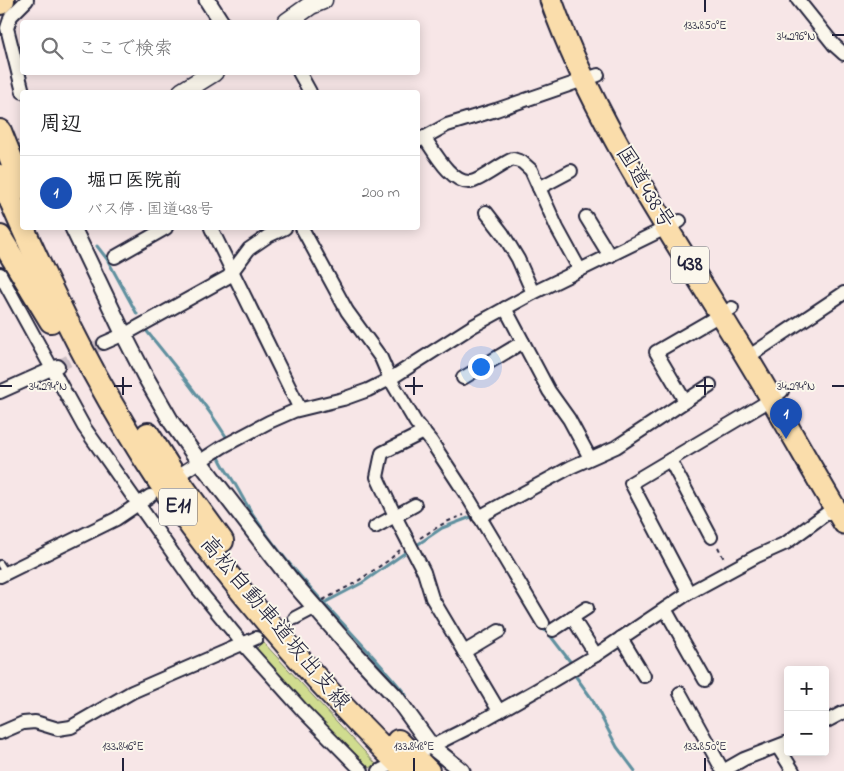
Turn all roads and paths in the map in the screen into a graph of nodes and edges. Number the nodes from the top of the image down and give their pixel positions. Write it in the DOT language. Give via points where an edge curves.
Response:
graph roads {
  1 [pos="3,0"];
  2 [pos="27,0"];
  3 [pos="207,0"];
  4 [pos="322,0"];
  5 [pos="551,0"];
  6 [pos="567,0"];
  7 [pos="798,0"];
  8 [pos="0,3"];
  9 [pos="220,20"];
  10 [pos="290,20"];
  11 [pos="844,54"];
  12 [pos="209,75"];
  13 [pos="300,75"];
  14 [pos="591,77"];
  15 [pos="22,90"];
  16 [pos="185,90"];
  17 [pos="309,90"];
  18 [pos="0,131"];
  19 [pos="421,139"];
  20 [pos="571,171"];
  21 [pos="12,185"];
  22 [pos="539,188"];
  23 [pos="20,207"];
  24 [pos="486,212"];
  25 [pos="586,217"];
  26 [pos="673,224"];
  27 [pos="28,230"];
  28 [pos="40,230"];
  29 [pos="74,230"];
  30 [pos="160,230"];
  31 [pos="212,230"];
  32 [pos="281,230"];
  33 [pos="303,230"];
  34 [pos="0,237"];
  35 [pos="610,256"];
  36 [pos="115,257"];
  37 [pos="580,270"];
  38 [pos="232,271"];
  39 [pos="0,274"];
  40 [pos="844,292"];
  41 [pos="533,293"];
  42 [pos="505,308"];
  43 [pos="727,311"];
  44 [pos="124,335"];
  45 [pos="523,342"];
  46 [pos="104,343"];
  47 [pos="753,354"];
  48 [pos="55,367"];
  49 [pos="463,378"];
  50 [pos="390,379"];
  51 [pos="710,385"];
  52 [pos="0,392"];
  53 [pos="776,395"];
  54 [pos="685,401"];
  55 [pos="300,409"];
  56 [pos="424,432"];
  57 [pos="590,458"];
  58 [pos="200,460"];
  59 [pos="670,460"];
  60 [pos="185,471"];
  61 [pos="154,488"];
  62 [pos="139,504"];
  63 [pos="415,505"];
  64 [pos="842,508"];
  65 [pos="478,514"];
  66 [pos="395,516"];
  67 [pos="375,527"];
  68 [pos="711,537"];
  69 [pos="411,547"];
  70 [pos="730,570"];
  71 [pos="2,571"];
  72 [pos="689,593"];
  73 [pos="319,604"];
  74 [pos="587,608"];
  75 [pos="665,609"];
  76 [pos="572,617"];
  77 [pos="295,618"];
  78 [pos="499,631"];
  79 [pos="256,638"];
  80 [pos="621,638"];
  81 [pos="243,644"];
  82 [pos="464,652"];
  83 [pos="596,655"];
  84 [pos="644,676"];
  85 [pos="705,680"];
  86 [pos="680,693"];
  87 [pos="499,711"];
  88 [pos="844,712"];
  89 [pos="829,720"];
  90 [pos="0,733"];
  91 [pos="783,744"];
  92 [pos="427,756"];
  93 [pos="390,770"];
  94 [pos="362,771"];
  95 [pos="462,771"];
  96 [pos="723,771"];
  97 [pos="793,771"];
  1 -- 8 [label="highway"];
  2 -- 15 [label="street" via="11,16 7,28"];
  3 -- 9 [label="street"];
  4 -- 10 [label="main road"];
  5 -- 14 [label="highway, 国道438号 / 438" via="560,25"];
  6 -- 14 [label="highway, 国道438号 / 438"];
  7 -- 11 [label="street"];
  12 -- 16 [label="main road"];
  13 -- 17 [label="street"];
  14 -- 19 [label="street" via="446,125"];
  14 -- 26 [label="highway, 国道438号 / 438" via="638,152"];
  18 -- 21 [label="highway, 高松自動車道坂出支線 / E11"];
  19 -- 22 [label="street" via="460,181 471,182 513,159 531,170"];
  20 -- 22 [label="street"];
  21 -- 23 [label="highway, 高松自動車道坂出支線 / E11"];
  22 -- 37 [label="street"];
  24 -- 41 [label="street" via="518,259"];
  25 -- 35 [label="street"];
  26 -- 35 [label="street"];
  26 -- 43 [label="highway, 国道438号 / 438"];
  27 -- 61 [label="highway, 高松自動車道坂出支線 / E11" via="46,280"];
  28 -- 92 [label="highway, 高松自動車道坂出支線 / E11" via="114,377 172,472 229,552 319,659"];
  29 -- 44 [label="street"];
  30 -- 36 [label="street" via="135,239"];
  31 -- 38 [label="street"];
  32 -- 38 [label="street" via="249,249"];
  33 -- 50 [label="street" via="347,311 381,358"];
  34 -- 61 [label="highway"];
  35 -- 37 [label="street"];
  37 -- 41 [label="street"];
  38 -- 44 [label="street" via="228,277"];
  38 -- 55 [label="street"];
  39 -- 48 [label="street"];
  40 -- 47 [label="street"];
  41 -- 42 [label="street"];
  42 -- 45 [label="street"];
  42 -- 50 [label="street"];
  43 -- 47 [label="highway, 国道438号 / 438"];
  43 -- 54 [label="street" via="656,352"];
  44 -- 46 [label="street"];
  44 -- 58 [label="street" via="172,423"];
  45 -- 49 [label="street"];
  45 -- 57 [label="street"];
  47 -- 53 [label="highway, 国道438号 / 438"];
  48 -- 52 [label="street"];
  48 -- 62 [label="street" via="84,427"];
  50 -- 55 [label="street" via="343,399"];
  50 -- 56 [label="street"];
  51 -- 54 [label="street"];
  53 -- 59 [label="street"];
  53 -- 64 [label="highway, 国道438号 / 438"];
  54 -- 57 [label="street" via="616,447"];
  55 -- 58 [label="street" via="269,422"];
  56 -- 65 [label="street"];
  56 -- 66 [label="street" via="382,454 377,477"];
  57 -- 65 [label="street"];
  58 -- 60 [label="street"];
  58 -- 73 [label="street" via="269,552"];
  59 -- 68 [label="street"];
  59 -- 72 [label="street" via="630,483"];
  61 -- 62 [label="street"];
  61 -- 93 [label="highway, 高松自動車道坂出支線 / E11"];
  62 -- 71 [label="street" via="116,519"];
  62 -- 81 [label="street" via="198,590"];
  63 -- 66 [label="street"];
  64 -- 70 [label="street" via="786,543"];
  65 -- 69 [label="path" via="446,522"];
  65 -- 76 [label="street" via="548,626"];
  66 -- 67 [label="street"];
  66 -- 69 [label="street"];
  68 -- 70 [label="path"];
  69 -- 73 [label="path"];
  69 -- 82 [label="street" via="424,572 432,598"];
  70 -- 72 [label="street"];
  72 -- 75 [label="street"];
  73 -- 77 [label="street"];
  73 -- 92 [label="street" via="395,696"];
  74 -- 76 [label="street"];
  75 -- 80 [label="street"];
  75 -- 85 [label="street"];
  76 -- 83 [label="street"];
  78 -- 82 [label="street"];
  79 -- 81 [label="street"];
  80 -- 83 [label="street"];
  80 -- 84 [label="street"];
  81 -- 90 [label="street" via="132,692 70,727 58,729 35,722 23,723"];
  81 -- 94 [label="street"];
  82 -- 87 [label="street"];
  83 -- 87 [label="street"];
  86 -- 96 [label="street"];
  87 -- 92 [label="street"];
  88 -- 89 [label="street"];
  91 -- 96 [label="street"];
  91 -- 97 [label="street"];
  92 -- 95 [label="street"];
}
